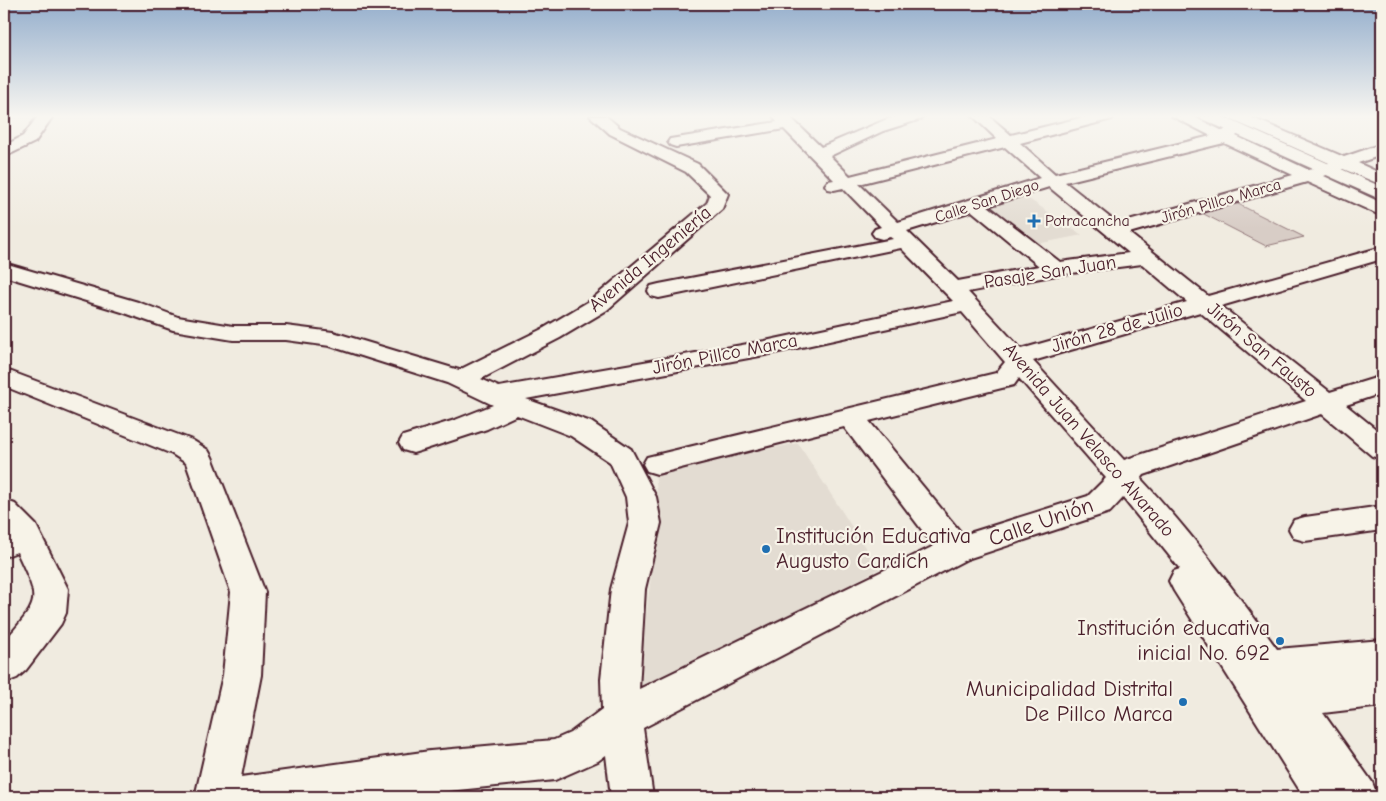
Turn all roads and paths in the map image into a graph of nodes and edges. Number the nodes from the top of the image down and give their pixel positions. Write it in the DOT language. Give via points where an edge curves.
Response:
graph roads {
  1 [pos="667,153"];
  2 [pos="810,153"];
  3 [pos="822,153"];
  4 [pos="957,153"];
  5 [pos="1022,153"];
  6 [pos="1142,153"];
  7 [pos="1273,153"];
  8 [pos="1301,153"];
  9 [pos="1370,153"];
  10 [pos="819,155"];
  11 [pos="1334,166"];
  12 [pos="1309,176"];
  13 [pos="1052,180"];
  14 [pos="1382,180"];
  15 [pos="841,184"];
  16 [pos="1382,194"];
  17 [pos="976,205"];
  18 [pos="1382,210"];
  19 [pos="1114,231"];
  20 [pos="890,236"];
  21 [pos="1382,253"];
  22 [pos="1146,258"];
  23 [pos="4,268"];
  24 [pos="1056,269"];
  25 [pos="659,291"];
  26 [pos="953,298"];
  27 [pos="1205,302"];
  28 [pos="1016,366"];
  29 [pos="4,377"];
  30 [pos="461,379"];
  31 [pos="1382,384"];
  32 [pos="506,400"];
  33 [pos="1327,405"];
  34 [pos="851,416"];
  35 [pos="413,443"];
  36 [pos="1382,449"];
  37 [pos="657,464"];
  38 [pos="1119,485"];
  39 [pos="1382,518"];
  40 [pos="1305,529"];
  41 [pos="11,530"];
  42 [pos="956,550"];
  43 [pos="1382,656"];
  44 [pos="4,666"];
  45 [pos="1268,684"];
  46 [pos="1382,688"];
  47 [pos="622,718"];
  48 [pos="216,797"];
  49 [pos="244,797"];
  50 [pos="632,797"];
  51 [pos="1328,797"];
  52 [pos="1357,797"];
  1 -- 30 [label="street, Avenida Ingeniería" via="692,168 719,194 715,205 599,305"];
  2 -- 15 [label="street, Avenida Juan Velasco Alvarado"];
  3 -- 10 [label="street"];
  4 -- 15 [label="street"];
  5 -- 13 [label="street, Jirón San Fausto"];
  6 -- 13 [label="street, Calle San Diego"];
  7 -- 12 [label="street"];
  8 -- 11 [label="highway"];
  9 -- 11 [label="street, Jirón Pillco Marca"];
  10 -- 15 [label="street, Avenida Juan Velasco Alvarado"];
  11 -- 12 [label="street, Jirón Pillco Marca"];
  11 -- 14 [label="street"];
  11 -- 16 [label="highway"];
  12 -- 18 [label="street"];
  12 -- 19 [label="street, Jirón Pillco Marca"];
  13 -- 17 [label="street, Calle San Diego"];
  13 -- 19 [label="street, Jirón San Fausto"];
  15 -- 20 [label="street, Avenida Juan Velasco Alvarado"];
  17 -- 20 [label="street, Calle San Diego"];
  17 -- 24 [label="street"];
  19 -- 22 [label="street, Jirón San Fausto"];
  20 -- 25 [label="street, Calle San Diego"];
  20 -- 26 [label="street, Avenida Juan Velasco Alvarado"];
  21 -- 27 [label="street, Jirón 28 de Julio"];
  22 -- 24 [label="street, Pasaje San Juan"];
  22 -- 27 [label="street, Jirón San Fausto"];
  23 -- 30 [label="street" via="173,323 233,333 286,333 333,339"];
  24 -- 26 [label="street, Pasaje San Juan"];
  26 -- 28 [label="street, Avenida Juan Velasco Alvarado"];
  26 -- 32 [label="street, Jirón Pillco Marca" via="765,348"];
  27 -- 28 [label="street, Jirón 28 de Julio" via="1024,356"];
  27 -- 33 [label="street, Jirón San Fausto"];
  28 -- 34 [label="street, Jirón 28 de Julio" via="1005,379"];
  28 -- 38 [label="street, Avenida Juan Velasco Alvarado"];
  29 -- 48 [label="street" via="182,447 198,457 248,592 242,675"];
  30 -- 32 [label="street"];
  31 -- 33 [label="street, Calle Unión"];
  32 -- 35 [label="street" via="496,415"];
  32 -- 47 [label="street" via="581,429 621,456 641,497 645,523 628,589 620,679"];
  33 -- 36 [label="street, Jirón San Fausto"];
  33 -- 38 [label="street, Calle Unión" via="1134,468"];
  34 -- 37 [label="street, Jirón 28 de Julio"];
  34 -- 42 [label="street"];
  38 -- 42 [label="street, Calle Unión" via="1099,504"];
  38 -- 45 [label="street, Avenida Juan Velasco Alvarado" via="1136,514 1201,602"];
  39 -- 40 [label="street"];
  41 -- 44 [label="street" via="37,557 50,589 49,612"];
  42 -- 47 [label="street, Calle Unión"];
  43 -- 45 [label="street"];
  45 -- 46 [label="street"];
  45 -- 51 [label="street, Avenida Juan Velasco Alvarado"];
  45 -- 52 [label="street, Avenida Juan Velasco Alvarado"];
  47 -- 49 [label="street, Calle Unión" via="584,748 555,760 430,771"];
  47 -- 50 [label="street"];
}
